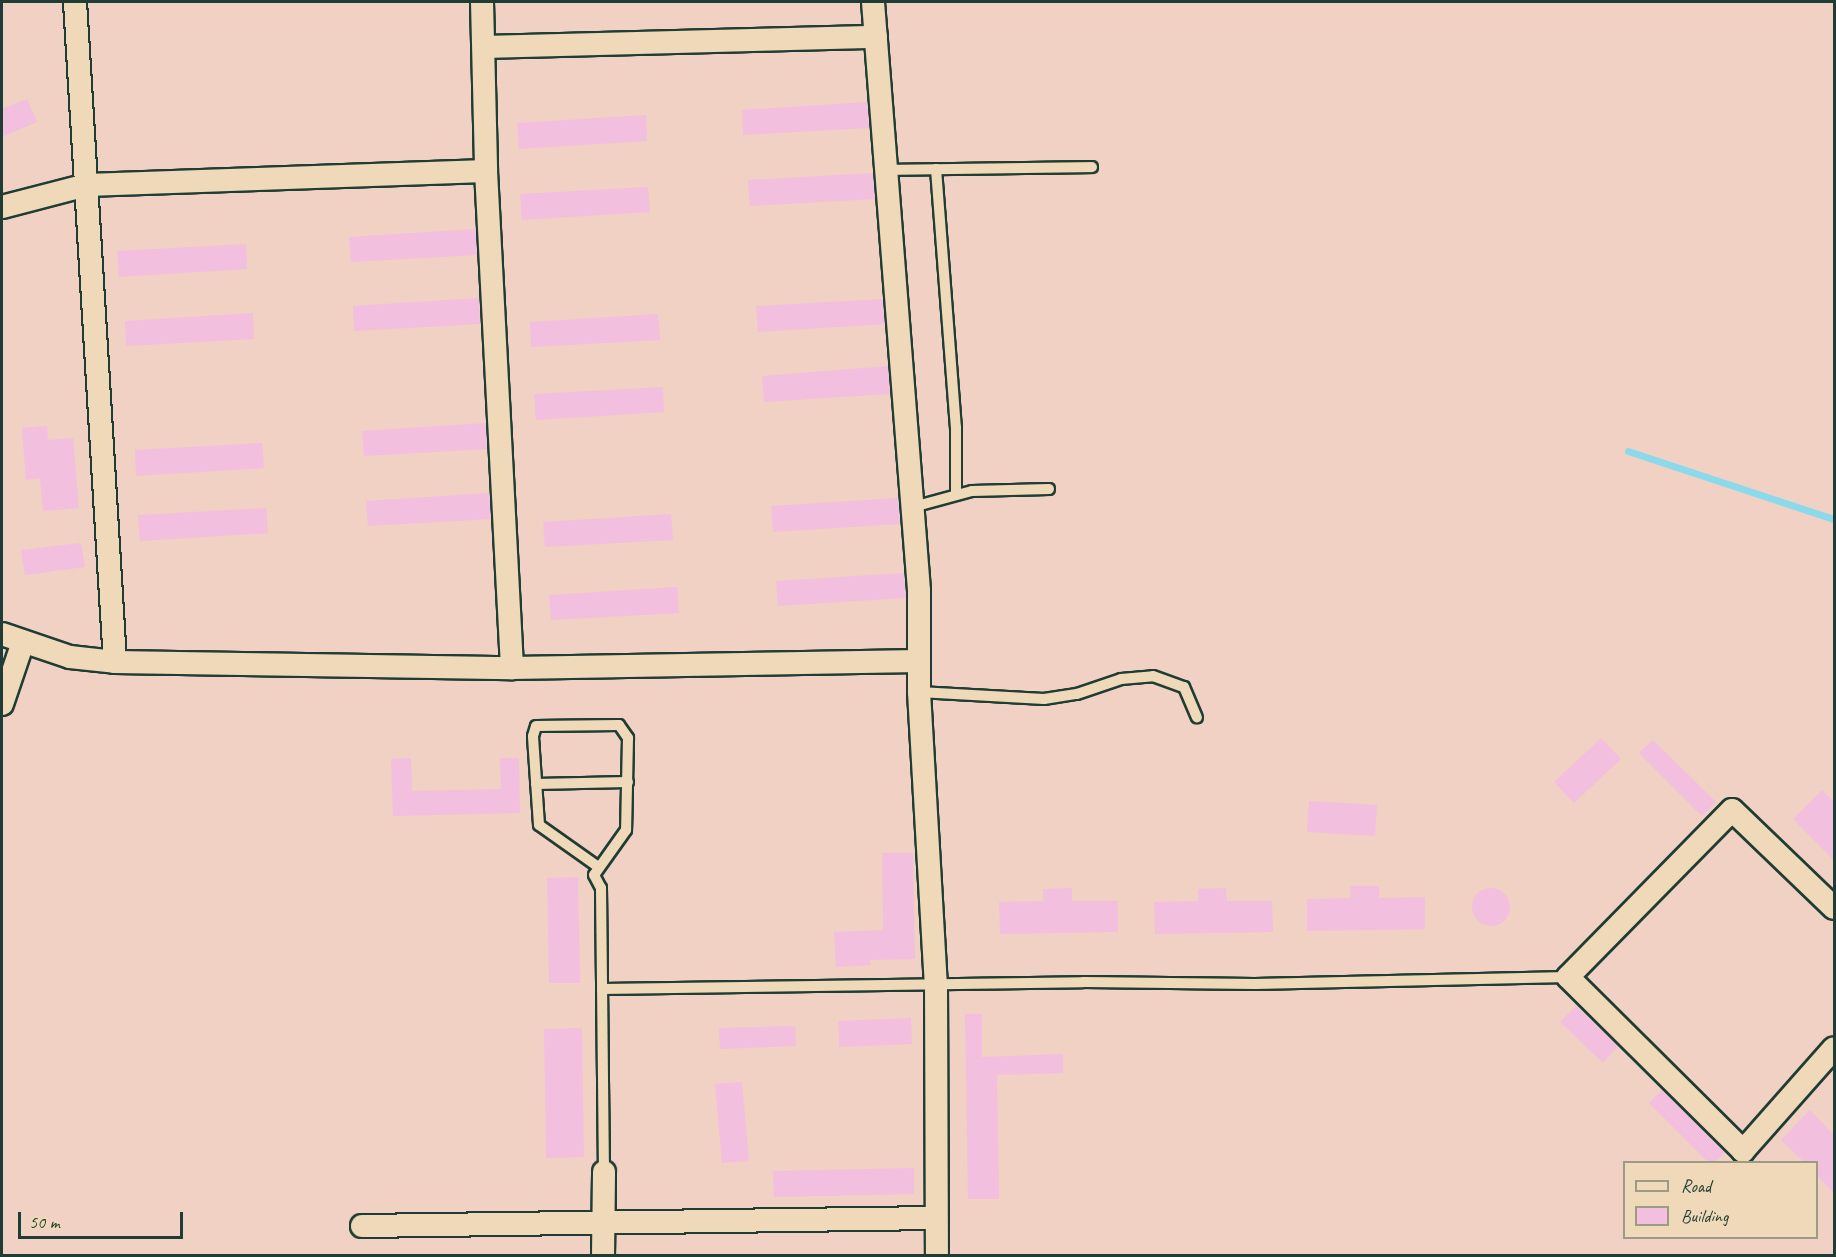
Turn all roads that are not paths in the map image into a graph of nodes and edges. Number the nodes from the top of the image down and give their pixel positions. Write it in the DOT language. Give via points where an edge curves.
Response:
graph roads {
  1 [pos="75,2"];
  2 [pos="483,2"];
  3 [pos="873,2"];
  4 [pos="876,37"];
  5 [pos="485,47"];
  6 [pos="1092,167"];
  7 [pos="886,170"];
  8 [pos="936,170"];
  9 [pos="486,171"];
  10 [pos="87,185"];
  11 [pos="2,207"];
  12 [pos="1049,489"];
  13 [pos="956,495"];
  14 [pos="913,507"];
  15 [pos="2,634"];
  16 [pos="23,642"];
  17 [pos="919,661"];
  18 [pos="115,662"];
  19 [pos="512,668"];
  20 [pos="919,692"];
  21 [pos="2,704"];
  22 [pos="1197,717"];
  23 [pos="628,782"];
  24 [pos="536,783"];
  25 [pos="597,866"];
  26 [pos="1834,908"];
  27 [pos="1568,977"];
  28 [pos="936,984"];
  29 [pos="602,989"];
  30 [pos="1834,1048"];
  31 [pos="604,1172"];
  32 [pos="936,1218"];
  33 [pos="604,1223"];
  34 [pos="362,1226"];
  35 [pos="603,1256"];
  36 [pos="937,1256"];
  1 -- 10 [label="street"];
  2 -- 5 [label="street"];
  3 -- 4 [label="street"];
  4 -- 5 [label="street"];
  4 -- 7 [label="street"];
  5 -- 9 [label="street"];
  6 -- 8 [label="lane"];
  7 -- 8 [label="lane"];
  7 -- 14 [label="street"];
  8 -- 13 [label="lane" via="956,427"];
  9 -- 10 [label="street"];
  9 -- 19 [label="street"];
  10 -- 11 [label="street"];
  10 -- 18 [label="street"];
  12 -- 13 [label="lane"];
  13 -- 14 [label="lane"];
  14 -- 17 [label="street"];
  15 -- 16 [label="street"];
  16 -- 18 [label="street" via="70,657"];
  16 -- 21 [label="street"];
  17 -- 19 [label="street"];
  17 -- 20 [label="street"];
  18 -- 19 [label="street"];
  20 -- 22 [label="lane" via="1044,699 1077,694 1121,679 1153,676 1184,687"];
  20 -- 28 [label="street"];
  23 -- 24 [label="lane"];
  23 -- 24 [label="lane" via="628,738 619,725 537,726 533,736"];
  23 -- 25 [label="lane" via="626,830"];
  24 -- 25 [label="lane" via="539,825"];
  25 -- 29 [label="lane" via="594,875 601,888"];
  26 -- 27 [label="street" via="1732,810"];
  27 -- 28 [label="lane" via="1255,984"];
  27 -- 30 [label="street" via="1743,1151"];
  28 -- 29 [label="lane"];
  28 -- 32 [label="street"];
  29 -- 31 [label="lane"];
  31 -- 33 [label="street"];
  32 -- 33 [label="street"];
  32 -- 36 [label="street"];
  33 -- 34 [label="street"];
  33 -- 35 [label="street"];
}
